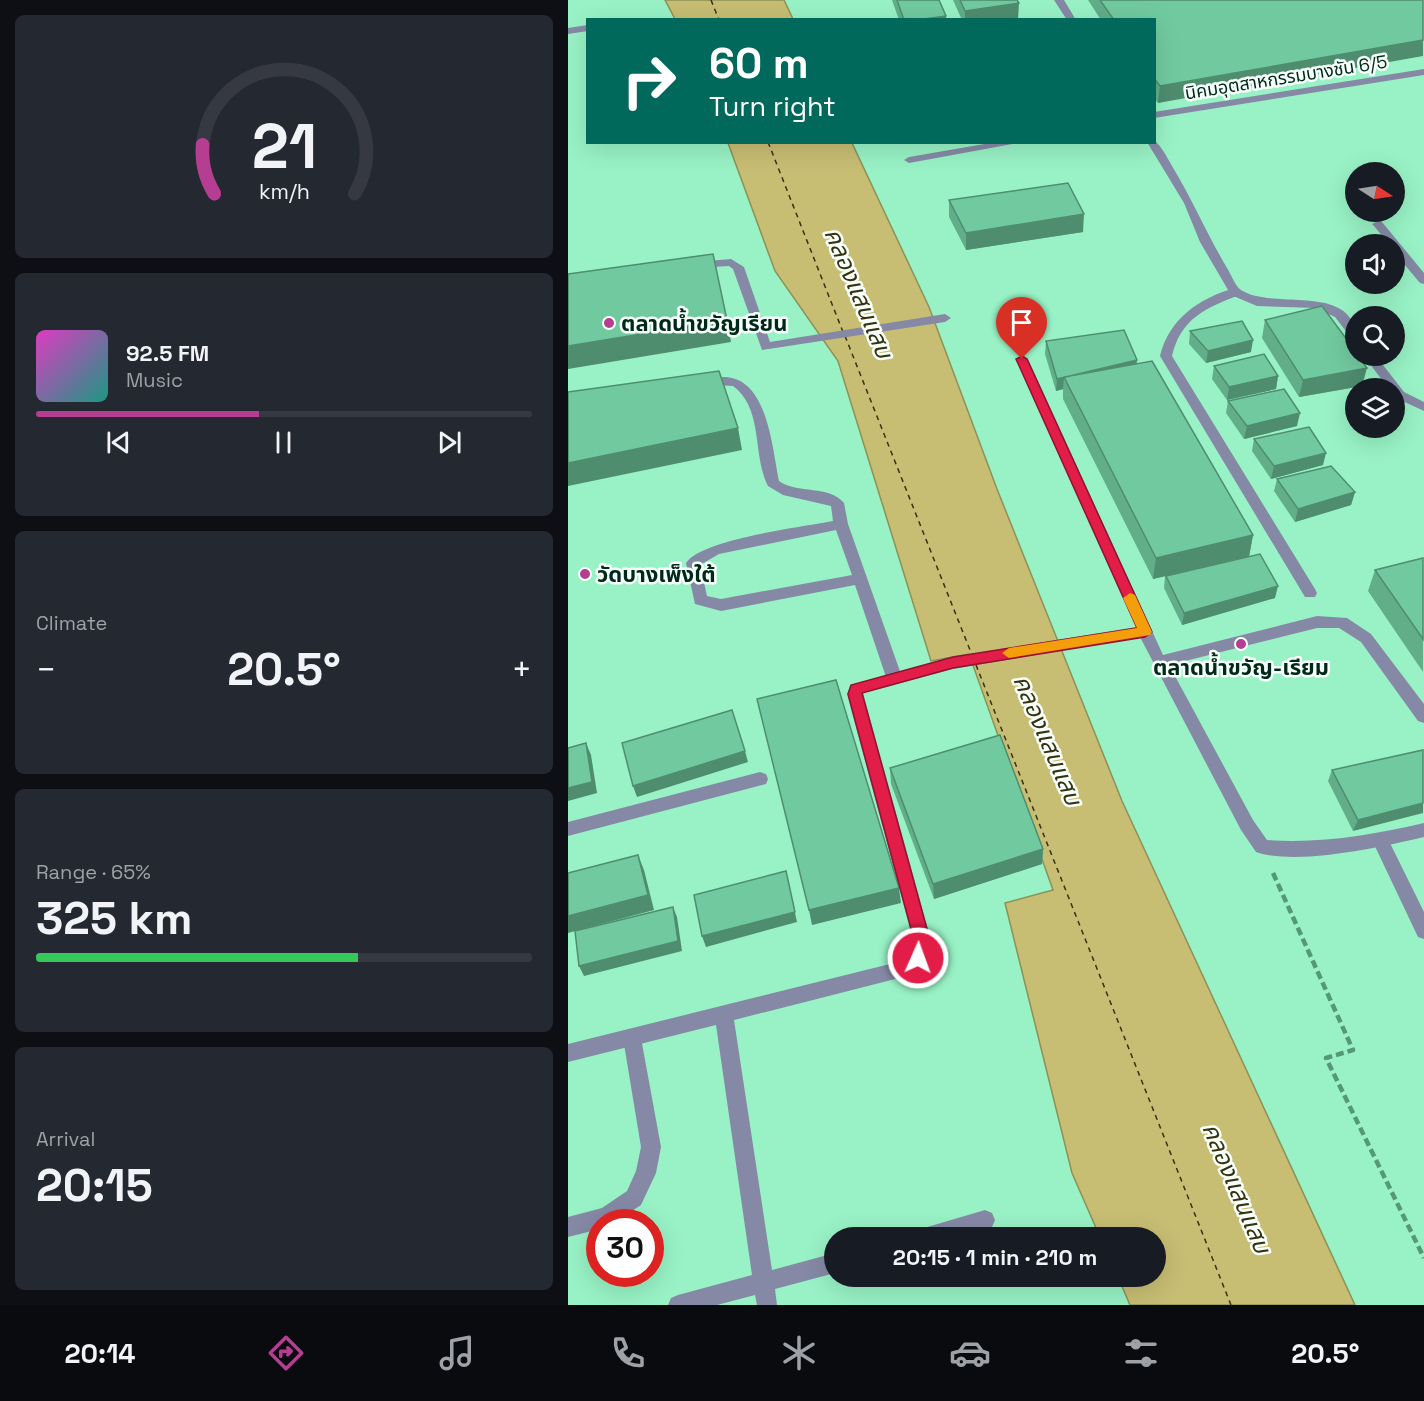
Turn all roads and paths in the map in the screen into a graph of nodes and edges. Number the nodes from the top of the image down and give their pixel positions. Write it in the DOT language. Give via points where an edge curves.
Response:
graph roads {
  1 [pos="1059,0"];
  2 [pos="1071,18"];
  3 [pos="586,28"];
  4 [pos="568,31"];
  5 [pos="1423,72"];
  6 [pos="1156,115"];
  7 [pos="1006,144"];
  8 [pos="1153,144"];
  9 [pos="909,160"];
  10 [pos="1378,224"];
  11 [pos="685,267"];
  12 [pos="1423,281"];
  13 [pos="1235,292"];
  14 [pos="943,318"];
  15 [pos="1345,322"];
  16 [pos="1022,359"];
  17 [pos="1378,366"];
  18 [pos="708,381"];
  19 [pos="1423,407"];
  20 [pos="841,524"];
  21 [pos="860,579"];
  22 [pos="1310,593"];
  23 [pos="1145,632"];
  24 [pos="1159,662"];
  25 [pos="894,677"];
  26 [pos="1423,717"];
  27 [pos="760,779"];
  28 [pos="568,829"];
  29 [pos="1423,830"];
  30 [pos="1380,840"];
  31 [pos="1262,847"];
  32 [pos="1423,931"];
  33 [pos="724,1016"];
  34 [pos="632,1038"];
  35 [pos="568,1053"];
  36 [pos="985,1220"];
  37 [pos="568,1227"];
  38 [pos="961,1227"];
  39 [pos="1423,1258"];
  40 [pos="824,1266"];
  41 [pos="764,1283"];
  42 [pos="678,1305"];
  43 [pos="767,1305"];
  1 -- 2 [label="street"];
  3 -- 4 [label="street"];
  5 -- 6 [label="street, นิคมอุตสาหกรรมบางชัน 6/5"];
  7 -- 9 [label="street"];
  8 -- 13 [label="street"];
  10 -- 12 [label="street"];
  11 -- 14 [label="street" via="731,262 738,267 764,346"];
  13 -- 15 [label="street" via="1257,302 1317,304"];
  13 -- 22 [label="street" via="1196,307 1168,342 1166,356"];
  16 -- 23 [label="street"];
  17 -- 19 [label="street" via="1400,395"];
  18 -- 20 [label="street" via="737,383 749,392 773,483 788,493 828,498 837,503"];
  20 -- 21 [label="street"];
  20 -- 21 [label="street" via="702,555 693,563 700,600 721,605"];
  21 -- 25 [label="street"];
  23 -- 24 [label="street"];
  23 -- 25 [label="street" via="953,663"];
  24 -- 26 [label="street" via="1317,622 1342,622 1366,638"];
  24 -- 31 [label="street"];
  25 -- 33 [label="street" via="861,686 854,694 922,940 918,958 911,967"];
  27 -- 28 [label="street"];
  29 -- 30 [label="street"];
  30 -- 31 [label="street" via="1294,851"];
  30 -- 32 [label="street"];
  31 -- 39 [label="path" via="1353,1050 1326,1058"];
  33 -- 34 [label="street"];
  33 -- 41 [label="street"];
  34 -- 35 [label="street"];
  34 -- 37 [label="street" via="651,1147 646,1173 634,1198 606,1217"];
  36 -- 38 [label="street"];
  40 -- 41 [label="street"];
  41 -- 42 [label="street"];
  41 -- 43 [label="street"];
}
